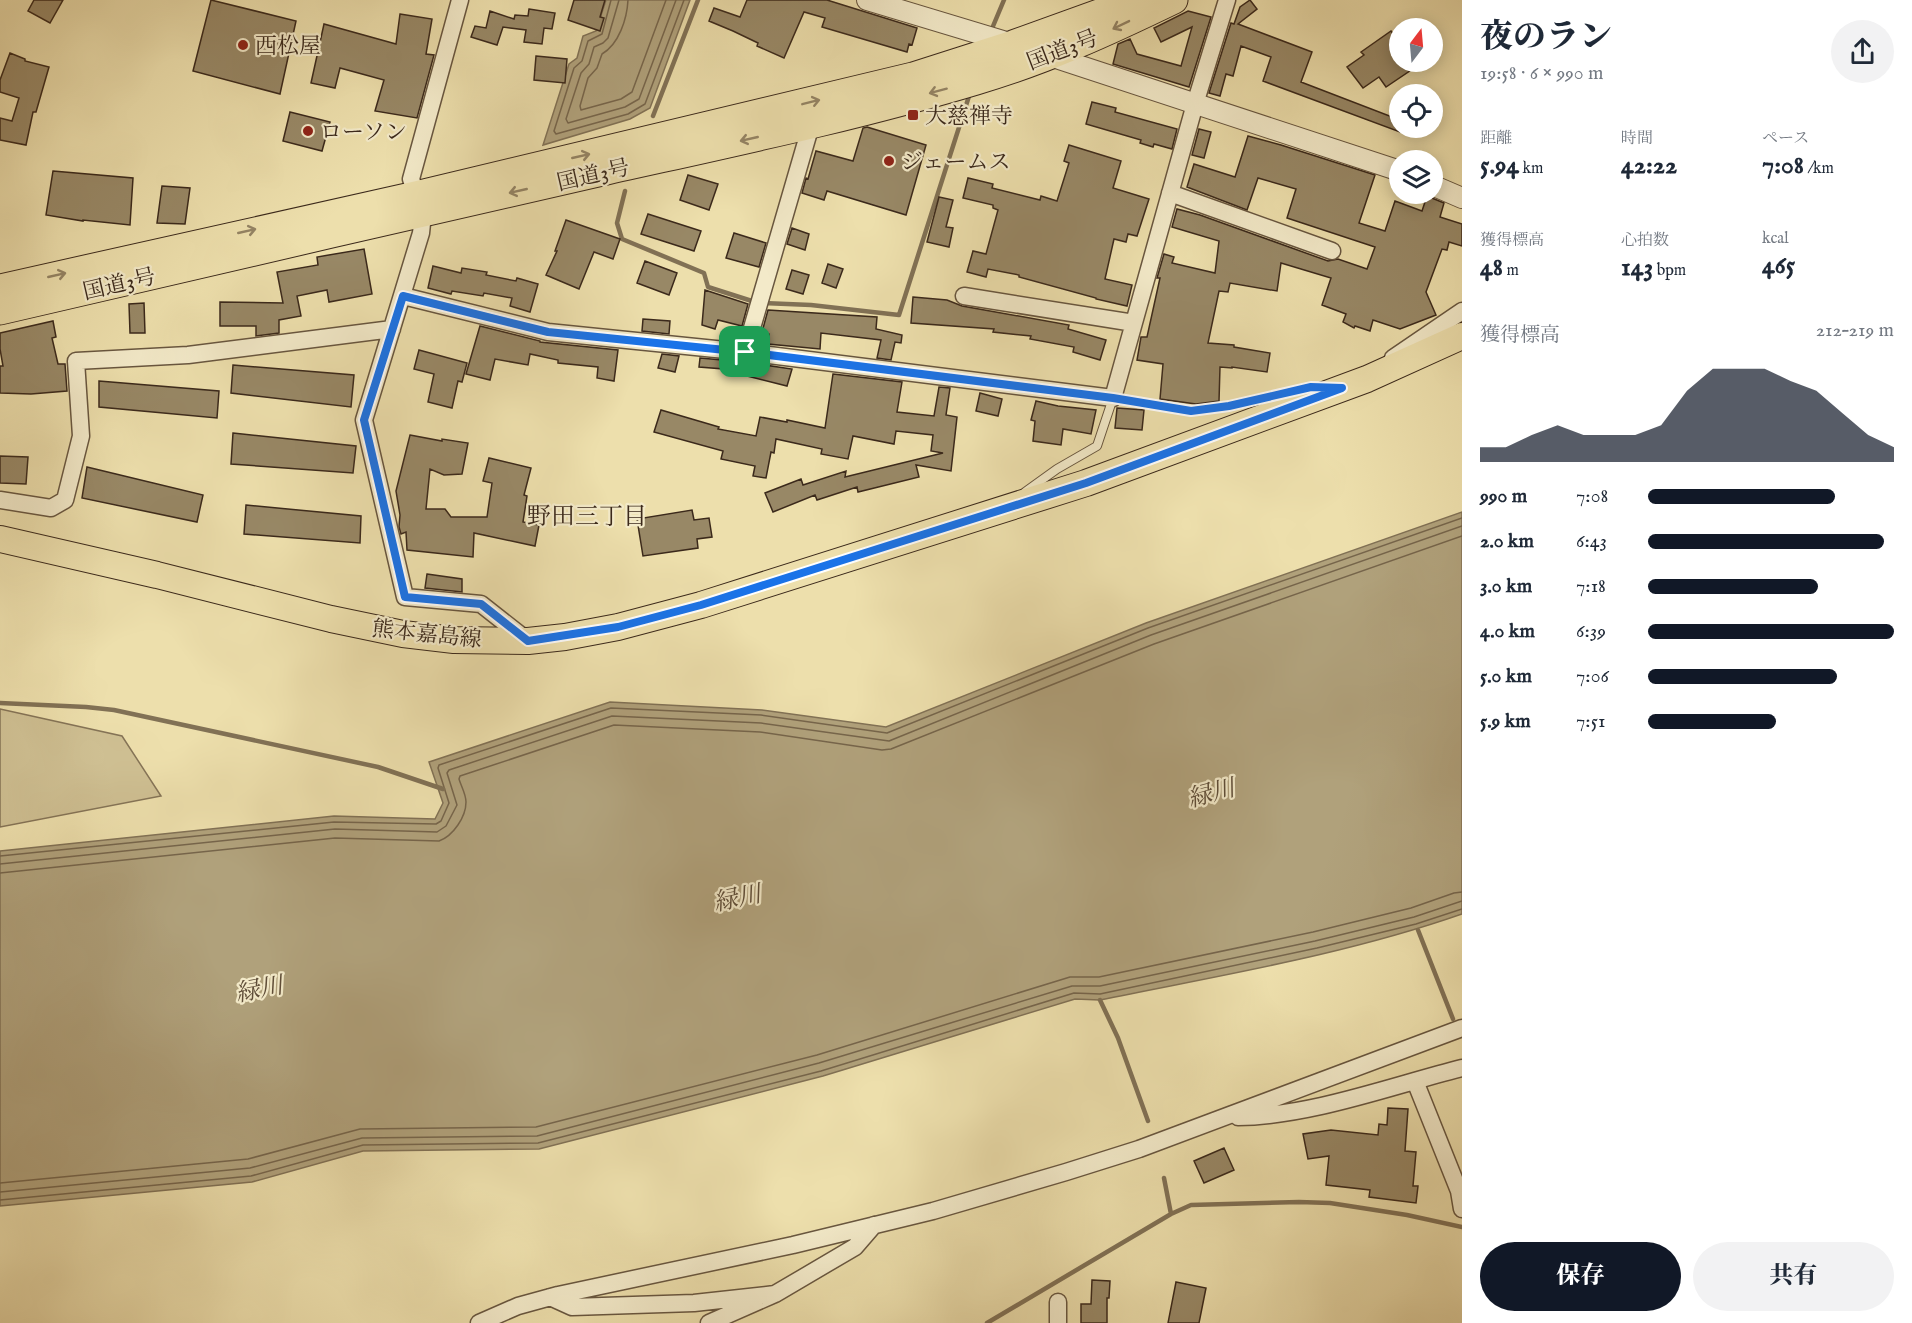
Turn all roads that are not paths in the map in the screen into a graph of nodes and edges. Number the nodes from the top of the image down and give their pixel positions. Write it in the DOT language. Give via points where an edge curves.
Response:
graph roads {
  1 [pos="460,0"];
  2 [pos="867,0"];
  3 [pos="1131,0"];
  4 [pos="1174,0"];
  5 [pos="1227,0"];
  6 [pos="1013,44"];
  7 [pos="1047,55"];
  8 [pos="1195,104"];
  9 [pos="811,125"];
  10 [pos="1389,167"];
  11 [pos="1443,189"];
  12 [pos="1170,193"];
  13 [pos="1462,198"];
  14 [pos="419,204"];
  15 [pos="1332,251"];
  16 [pos="0,288"];
  17 [pos="403,296"];
  18 [pos="964,296"];
  19 [pos="0,311"];
  20 [pos="1462,311"];
  21 [pos="1134,322"];
  22 [pos="392,329"];
  23 [pos="1462,336"];
  24 [pos="745,352"];
  25 [pos="1367,379"];
  26 [pos="1342,388"];
  27 [pos="1113,398"];
  28 [pos="0,500"];
  29 [pos="999,511"];
  30 [pos="0,539"];
  31 [pos="528,641"];
  32 [pos="1462,1028"];
  33 [pos="1462,1068"];
  34 [pos="1415,1081"];
  35 [pos="1198,1126"];
  36 [pos="1462,1209"];
  37 [pos="874,1225"];
  38 [pos="775,1294"];
  39 [pos="550,1297"];
  40 [pos="1058,1302"];
  41 [pos="479,1323"];
  42 [pos="709,1323"];
  43 [pos="1058,1323"];
  1 -- 14 [label="street" via="411,179"];
  2 -- 6 [label="street"];
  3 -- 6 [label="highway, 国道3号"];
  4 -- 7 [label="highway, 国道3号, one-way" via="1095,39"];
  5 -- 8 [label="street"];
  6 -- 7 [label="street"];
  14 -- 6 [label="highway, 国道3号, one-way" via="913,76"];
  7 -- 8 [label="street"];
  7 -- 9 [label="highway, 国道3号, one-way" via="978,81"];
  8 -- 10 [label="street"];
  8 -- 12 [label="street"];
  9 -- 14 [label="highway, 国道3号, one-way"];
  9 -- 24 [label="street"];
  11 -- 13 [label="street"];
  12 -- 15 [label="street"];
  12 -- 21 [label="street"];
  16 -- 14 [label="highway, 国道3号, one-way"];
  14 -- 17 [label="street" via="421,233"];
  14 -- 19 [label="highway, 国道3号" via="346,230"];
  17 -- 22 [label="street"];
  17 -- 24 [label="street" via="548,332"];
  18 -- 21 [label="street"];
  20 -- 25 [label="street"];
  21 -- 27 [label="street"];
  22 -- 28 [label="street" via="188,355 76,361 81,436 64,500 51,508"];
  22 -- 31 [label="street" via="364,420 405,597 481,604"];
  23 -- 25 [label="main road, 熊本嘉島線"];
  24 -- 27 [label="street"];
  25 -- 26 [label="main road, 熊本嘉島線"];
  26 -- 27 [label="lane" via="1311,387 1191,411"];
  26 -- 29 [label="main road, 熊本嘉島線" via="1086,483"];
  27 -- 29 [label="lane" via="1097,446"];
  29 -- 31 [label="main road, 熊本嘉島線" via="701,605 618,627"];
  30 -- 31 [label="main road, 熊本嘉島線" via="403,634 454,640"];
  32 -- 35 [label="street"];
  33 -- 34 [label="street"];
  34 -- 35 [label="street" via="1307,1108 1229,1117"];
  34 -- 36 [label="street" via="1459,1191"];
  35 -- 37 [label="street" via="1066,1172"];
  37 -- 38 [label="street" via="855,1247"];
  37 -- 39 [label="street"];
  38 -- 39 [label="street" via="694,1303 572,1307"];
  38 -- 42 [label="street"];
  39 -- 41 [label="street"];
  40 -- 43 [label="street"];
}
